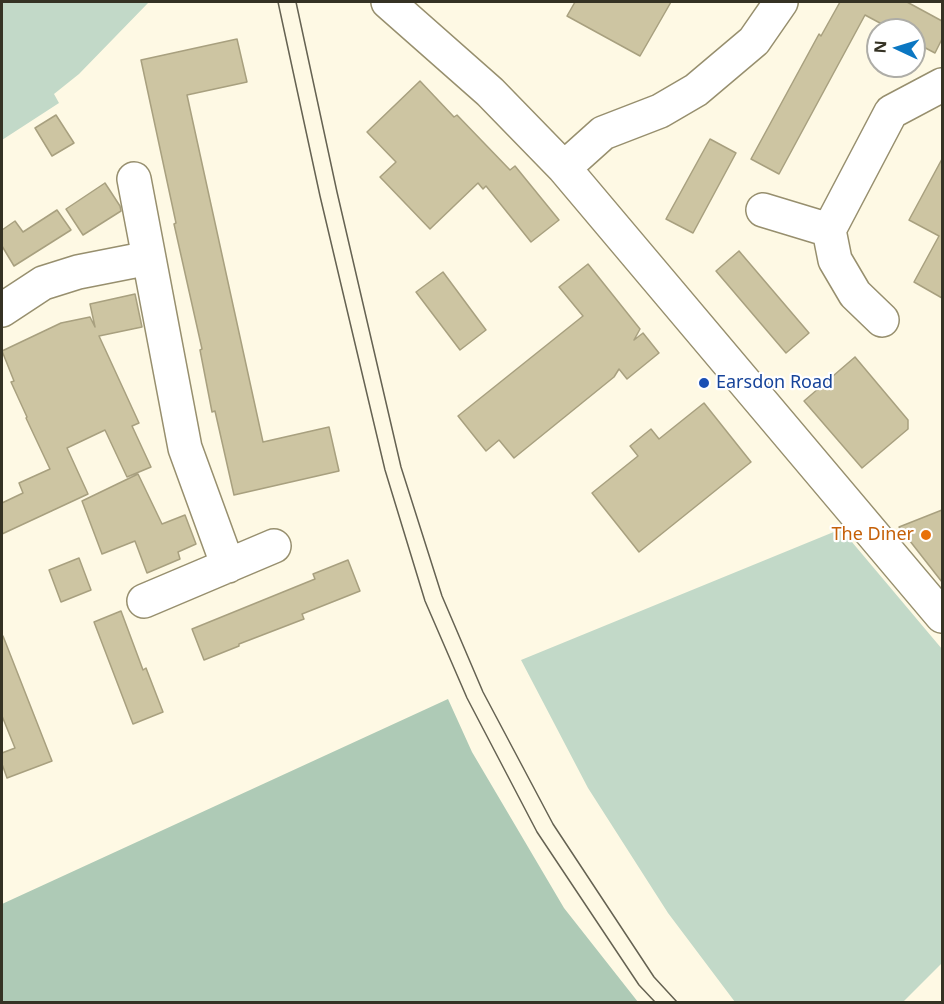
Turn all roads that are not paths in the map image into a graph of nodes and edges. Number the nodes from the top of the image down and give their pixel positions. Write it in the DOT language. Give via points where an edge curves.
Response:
graph roads {
  1 [pos="388,2"];
  2 [pos="781,2"];
  3 [pos="942,85"];
  4 [pos="564,168"];
  5 [pos="134,179"];
  6 [pos="763,210"];
  7 [pos="829,230"];
  8 [pos="148,258"];
  9 [pos="2,310"];
  10 [pos="882,320"];
  11 [pos="274,546"];
  12 [pos="228,566"];
  13 [pos="144,601"];
  14 [pos="942,616"];
  1 -- 4 [label="street" via="490,92"];
  2 -- 4 [label="street" via="754,41 696,90 660,111 603,134"];
  3 -- 7 [label="street" via="891,112"];
  4 -- 14 [label="street"];
  5 -- 8 [label="street"];
  6 -- 7 [label="street"];
  7 -- 10 [label="street" via="835,260 855,294"];
  8 -- 9 [label="street" via="43,283"];
  8 -- 12 [label="street" via="184,448"];
  11 -- 12 [label="street"];
  12 -- 13 [label="street"];
}
